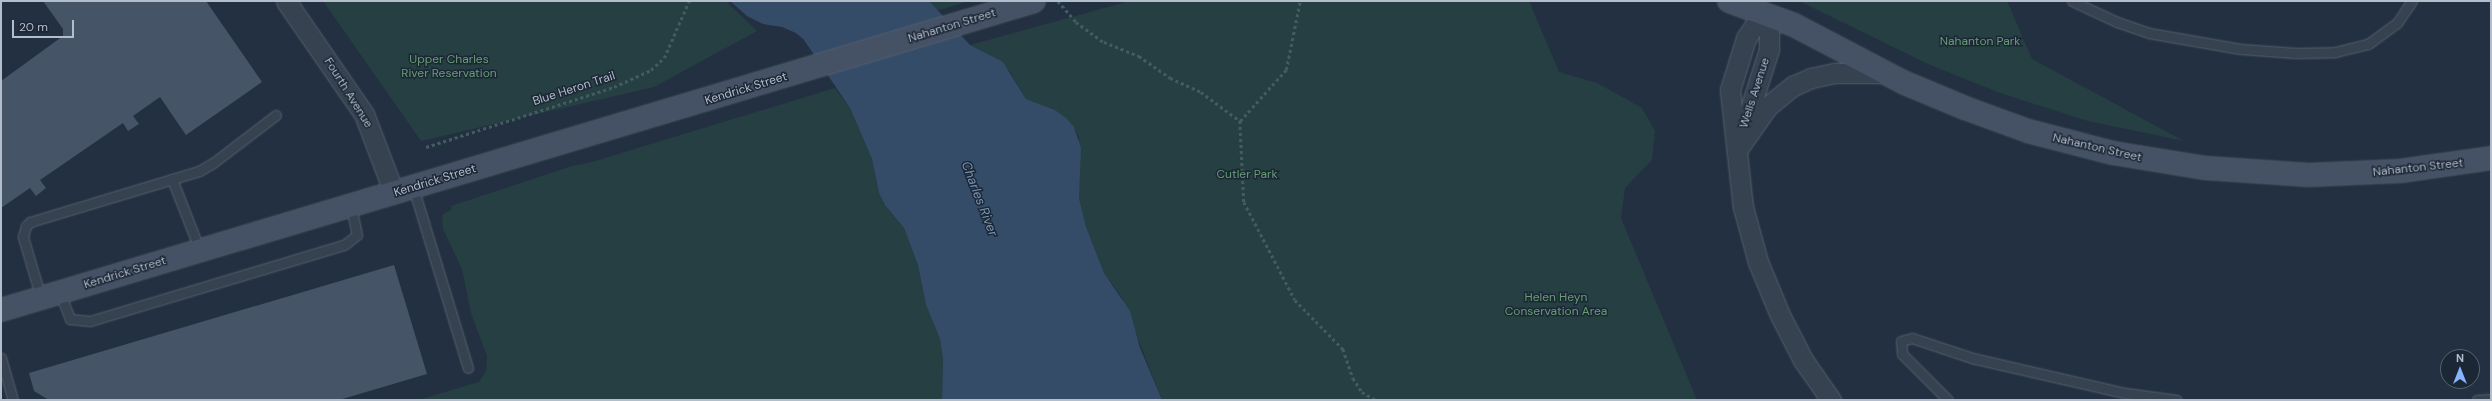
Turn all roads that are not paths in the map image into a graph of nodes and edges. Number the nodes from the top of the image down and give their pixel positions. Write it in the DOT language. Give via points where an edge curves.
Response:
graph roads {
  1 [pos="286,1"];
  2 [pos="1034,1"];
  3 [pos="1729,1"];
  4 [pos="2072,1"];
  5 [pos="2412,1"];
  6 [pos="1765,10"];
  7 [pos="870,52"];
  8 [pos="1887,74"];
  9 [pos="276,115"];
  10 [pos="1736,150"];
  11 [pos="2491,158"];
  12 [pos="172,179"];
  13 [pos="404,190"];
  14 [pos="351,206"];
  15 [pos="200,251"];
  16 [pos="50,295"];
  17 [pos="1,310"];
  18 [pos="1,358"];
  19 [pos="468,368"];
  20 [pos="2491,399"];
  21 [pos="13,400"];
  22 [pos="1831,400"];
  23 [pos="1948,400"];
  24 [pos="2177,400"];
  25 [pos="2477,400"];
  1 -- 13 [label="street, Fourth Avenue" via="364,114"];
  2 -- 7 [label="main road, Nahanton Street"];
  3 -- 6 [label="main road, Nahanton Street"];
  4 -- 5 [label="lane" via="2117,22 2150,33 2241,49 2296,53 2335,52 2368,44 2397,23"];
  6 -- 8 [label="main road, Nahanton Street"];
  6 -- 10 [label="street, Wells Avenue" via="1769,49"];
  6 -- 10 [label="street, Wells Avenue" via="1746,38 1732,81 1730,100"];
  7 -- 13 [label="main road, Kendrick Street"];
  8 -- 10 [label="street" via="1847,72 1802,82 1768,106"];
  8 -- 11 [label="main road, Nahanton Street" via="1943,100 2028,131 2113,153 2169,163 2255,172 2342,174 2408,170"];
  9 -- 12 [label="lane" via="213,163"];
  10 -- 22 [label="street, Wells Avenue" via="1748,226 1765,279 1796,346"];
  12 -- 15 [label="lane"];
  12 -- 16 [label="lane" via="36,220 26,226 23,237"];
  13 -- 14 [label="main road, Kendrick Street"];
  13 -- 19 [label="lane"];
  14 -- 15 [label="main road, Kendrick Street"];
  14 -- 16 [label="lane" via="356,235 344,245 90,321 76,321 67,315"];
  15 -- 16 [label="main road, Kendrick Street"];
  16 -- 17 [label="main road, Kendrick Street"];
  18 -- 21 [label="lane"];
  20 -- 25 [label="lane"];
  23 -- 24 [label="lane" via="1902,354 1901,341 1912,338 1972,358 2125,394"];
}
